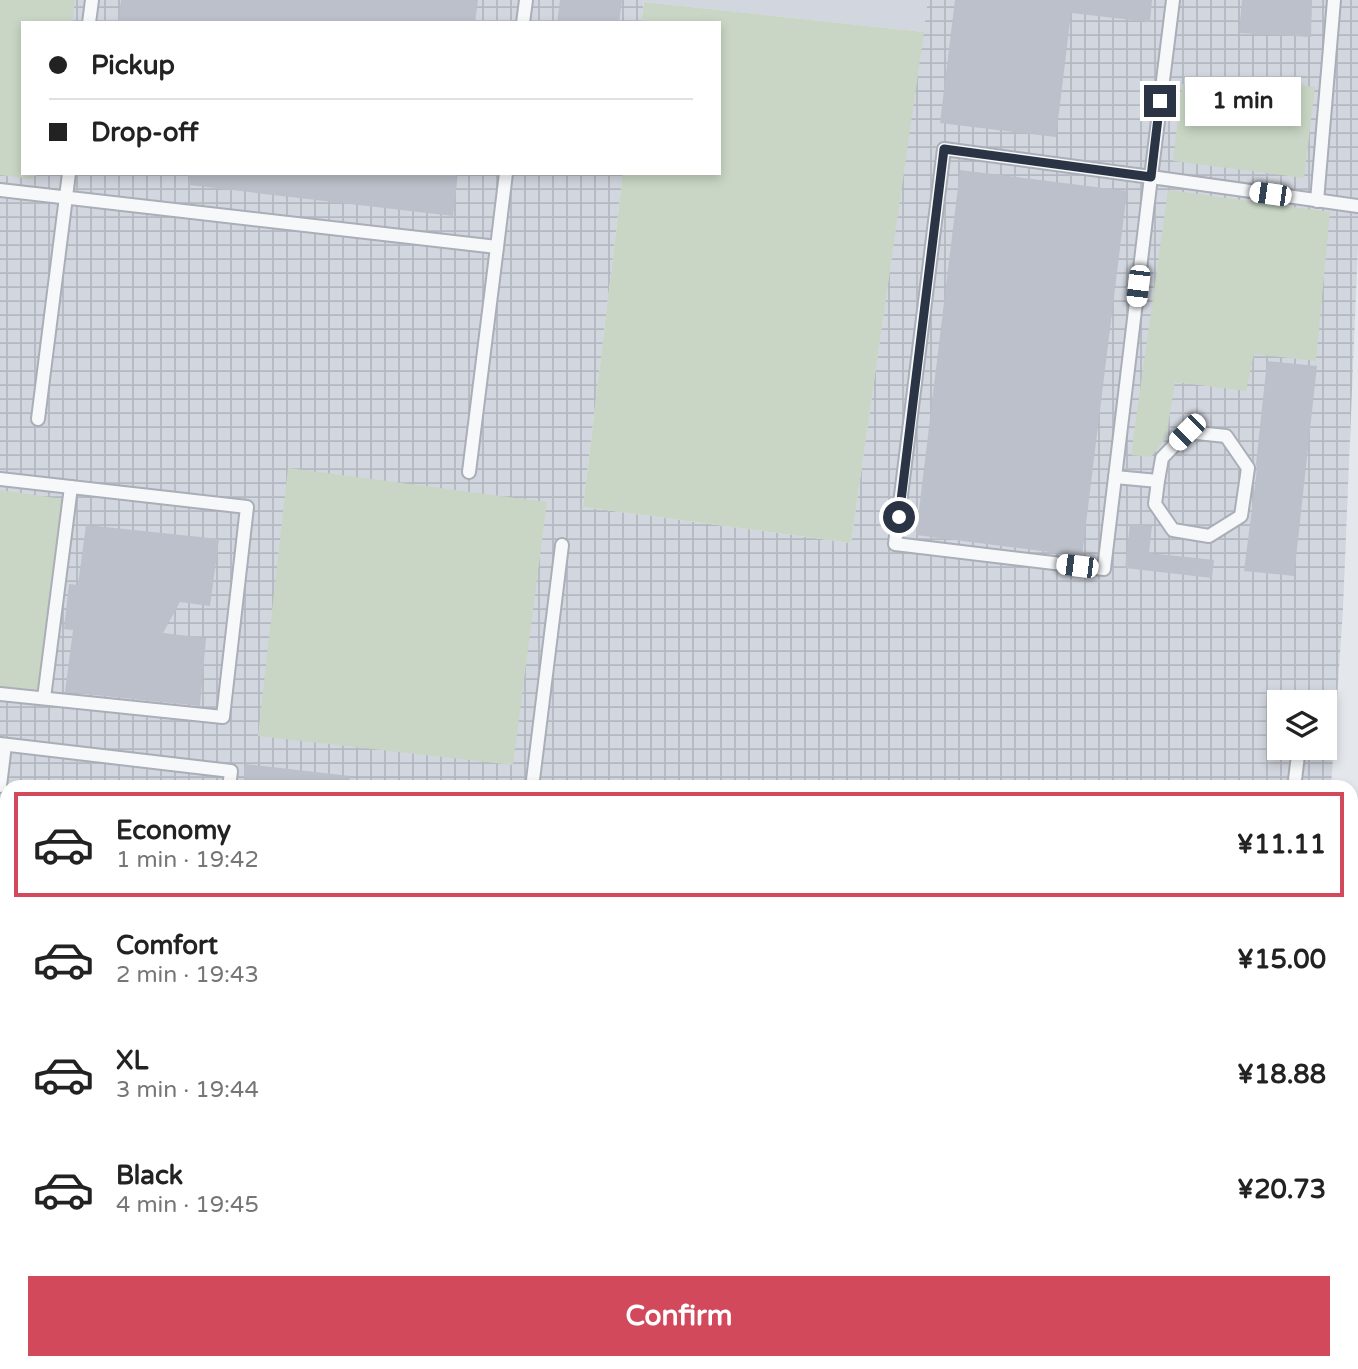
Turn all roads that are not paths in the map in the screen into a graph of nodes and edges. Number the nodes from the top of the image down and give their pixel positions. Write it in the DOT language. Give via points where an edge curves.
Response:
graph roads {
  1 [pos="92,0"];
  2 [pos="526,0"];
  3 [pos="1172,0"];
  4 [pos="1334,0"];
  5 [pos="89,21"];
  6 [pos="523,21"];
  7 [pos="69,175"];
  8 [pos="506,175"];
  9 [pos="1151,177"];
  10 [pos="0,190"];
  11 [pos="66,197"];
  12 [pos="1317,201"];
  13 [pos="1358,206"];
  14 [pos="497,247"];
  15 [pos="38,419"];
  16 [pos="470,472"];
  17 [pos="1115,477"];
  18 [pos="0,479"];
  19 [pos="1158,481"];
  20 [pos="71,487"];
  21 [pos="562,544"];
  22 [pos="0,694"];
  23 [pos="44,698"];
  24 [pos="3,744"];
  25 [pos="1297,760"];
  26 [pos="0,780"];
  27 [pos="230,780"];
  28 [pos="533,780"];
  29 [pos="1295,780"];
  1 -- 5 [label="lane"];
  2 -- 6 [label="lane"];
  3 -- 9 [label="lane"];
  4 -- 12 [label="lane"];
  7 -- 11 [label="lane"];
  8 -- 14 [label="lane"];
  9 -- 12 [label="lane"];
  9 -- 17 [label="lane"];
  9 -- 17 [label="lane" via="944,149 895,544 1104,569"];
  10 -- 11 [label="lane"];
  11 -- 14 [label="lane"];
  11 -- 15 [label="lane"];
  12 -- 13 [label="lane"];
  14 -- 16 [label="lane"];
  17 -- 19 [label="lane"];
  18 -- 20 [label="lane"];
  19 -- 19 [label="lane" via="1155,504 1173,530 1209,536 1241,516 1248,468 1226,436 1187,432 1162,457"];
  20 -- 23 [label="lane"];
  20 -- 23 [label="lane" via="247,507 223,717"];
  21 -- 28 [label="lane"];
  22 -- 23 [label="lane"];
  24 -- 26 [label="lane"];
  24 -- 27 [label="lane" via="231,772"];
  25 -- 29 [label="lane"];
}
